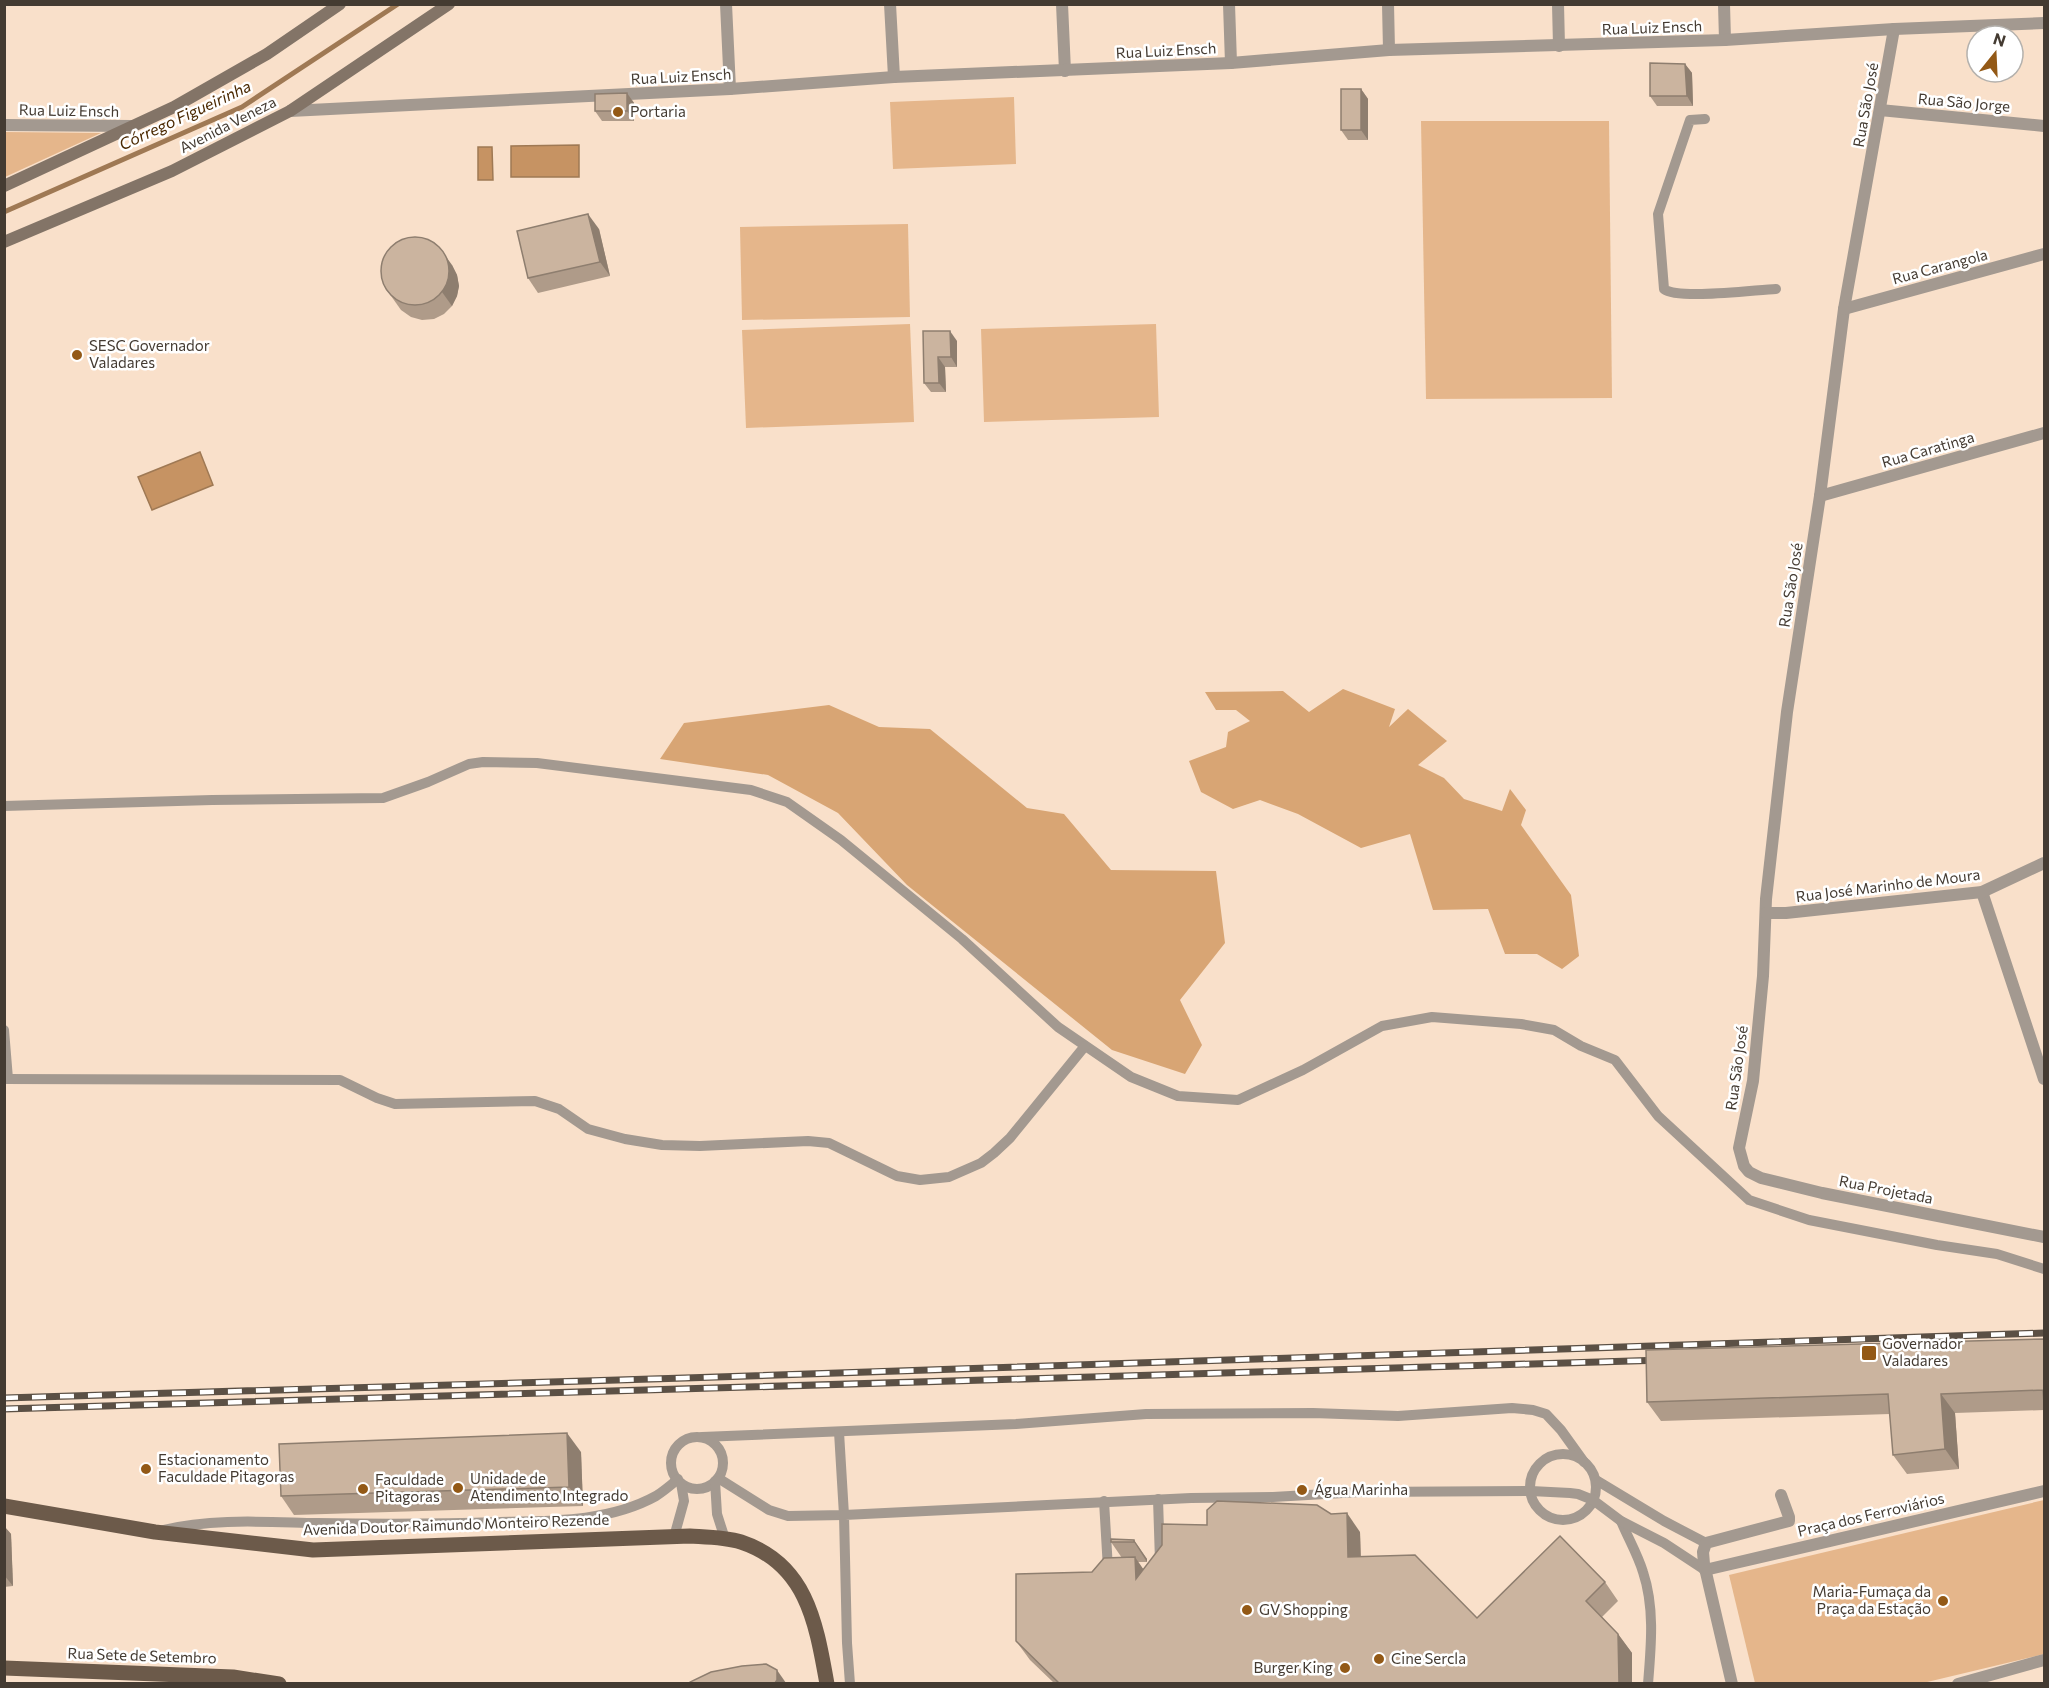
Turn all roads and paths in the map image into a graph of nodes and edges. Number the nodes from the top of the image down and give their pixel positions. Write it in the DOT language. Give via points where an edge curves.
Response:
graph roads {
  1 [pos="340,4"];
  2 [pos="449,4"];
  3 [pos="726,4"];
  4 [pos="890,4"];
  5 [pos="1062,4"];
  6 [pos="1228,4"];
  7 [pos="1388,4"];
  8 [pos="1558,4"];
  9 [pos="1724,4"];
  10 [pos="2044,23"];
  11 [pos="1894,29"];
  12 [pos="1725,40"];
  13 [pos="1559,46"];
  14 [pos="1389,50"];
  15 [pos="1231,63"];
  16 [pos="1065,71"];
  17 [pos="894,77"];
  18 [pos="730,89"];
  19 [pos="1880,110"];
  20 [pos="290,111"];
  21 [pos="1705,118"];
  22 [pos="4,125"];
  23 [pos="132,126"];
  24 [pos="2044,126"];
  25 [pos="4,186"];
  26 [pos="4,242"];
  27 [pos="2044,254"];
  28 [pos="1776,289"];
  29 [pos="1844,309"];
  30 [pos="2044,433"];
  31 [pos="1820,496"];
  32 [pos="4,806"];
  33 [pos="2044,864"];
  34 [pos="1982,892"];
  35 [pos="1766,913"];
  36 [pos="4,1030"];
  37 [pos="1085,1046"];
  38 [pos="6,1079"];
  39 [pos="2044,1079"];
  40 [pos="1739,1148"];
  41 [pos="2044,1237"];
  42 [pos="2044,1269"];
  43 [pos="839,1432"];
  44 [pos="702,1437"];
  45 [pos="1584,1462"];
  46 [pos="717,1479"];
  47 [pos="1596,1480"];
  48 [pos="679,1481"];
  49 [pos="1531,1491"];
  50 [pos="2044,1491"];
  51 [pos="1781,1495"];
  52 [pos="1158,1499"];
  53 [pos="1593,1500"];
  54 [pos="1104,1501"];
  55 [pos="4,1506"];
  56 [pos="844,1515"];
  57 [pos="1621,1521"];
  58 [pos="155,1532"];
  59 [pos="674,1537"];
  60 [pos="725,1539"];
  61 [pos="1706,1543"];
  62 [pos="1117,1569"];
  63 [pos="1152,1569"];
  64 [pos="1705,1570"];
  65 [pos="2044,1660"];
  66 [pos="4,1668"];
  67 [pos="60,1677"];
  68 [pos="233,1680"];
  69 [pos="825,1681"];
  70 [pos="279,1683"];
  71 [pos="850,1683"];
  72 [pos="1648,1683"];
  73 [pos="1732,1683"];
  74 [pos="1958,1683"];
  1 -- 23 [label="main road" via="221,82"];
  2 -- 20 [label="main road, Avenida Veneza"];
  3 -- 18 [label="street"];
  4 -- 17 [label="street"];
  5 -- 16 [label="street"];
  6 -- 15 [label="street"];
  7 -- 14 [label="street"];
  8 -- 13 [label="street"];
  9 -- 12 [label="street"];
  10 -- 11 [label="street, Rua Luiz Ensch"];
  11 -- 12 [label="street, Rua Luiz Ensch"];
  11 -- 19 [label="street, Rua São José"];
  12 -- 13 [label="street, Rua Luiz Ensch"];
  13 -- 14 [label="street, Rua Luiz Ensch"];
  14 -- 15 [label="street, Rua Luiz Ensch"];
  15 -- 16 [label="street, Rua Luiz Ensch"];
  16 -- 17 [label="street, Rua Luiz Ensch"];
  17 -- 18 [label="street, Rua Luiz Ensch"];
  18 -- 20 [label="street, Rua Luiz Ensch"];
  19 -- 24 [label="street, Rua São Jorge"];
  19 -- 29 [label="street, Rua São José"];
  20 -- 26 [label="main road, Avenida Veneza" via="172,171"];
  21 -- 28 [label="lane" via="1690,120 1658,214 1664,289 1688,294"];
  22 -- 23 [label="street, Rua Luiz Ensch"];
  23 -- 25 [label="main road"];
  27 -- 29 [label="street, Rua Carangola"];
  29 -- 31 [label="street, Rua São José"];
  30 -- 31 [label="street, Rua Caratinga"];
  31 -- 35 [label="street, Rua São José" via="1787,712"];
  32 -- 37 [label="lane" via="383,798 483,762 537,763 751,790 787,802 841,840"];
  33 -- 34 [label="street, Rua José Marinho de Moura"];
  34 -- 35 [label="street, Rua José Marinho de Moura"];
  34 -- 39 [label="street"];
  35 -- 40 [label="street, Rua São José" via="1753,1082"];
  36 -- 38 [label="lane"];
  37 -- 38 [label="lane" via="994,1153 949,1177 920,1180 897,1176 829,1143 700,1146 625,1139 588,1129 559,1110 535,1101 395,1104 340,1080"];
  37 -- 42 [label="lane" via="1131,1077 1178,1096 1238,1100 1303,1070 1382,1026 1432,1017 1554,1030 1615,1060 1658,1116 1749,1200 1809,1220 1997,1254"];
  40 -- 41 [label="street, Rua Projetada" via="1744,1166 1761,1178"];
  43 -- 44 [label="lane"];
  43 -- 45 [label="lane" via="1146,1414 1398,1416 1523,1409 1551,1418"];
  43 -- 56 [label="lane"];
  44 -- 46 [label="lane" via="722,1454 722,1471"];
  44 -- 48 [label="lane" via="685,1440 674,1452 672,1469"];
  45 -- 47 [label="lane"];
  45 -- 49 [label="lane" via="1574,1456 1552,1456 1535,1469"];
  46 -- 48 [label="lane" via="696,1489"];
  46 -- 56 [label="lane" via="769,1510 788,1516"];
  46 -- 60 [label="lane" via="717,1514"];
  47 -- 53 [label="lane"];
  47 -- 61 [label="lane"];
  48 -- 58 [label="lane" via="657,1496 616,1511 567,1520 238,1522 188,1524"];
  48 -- 59 [label="lane" via="684,1501"];
  49 -- 52 [label="lane"];
  49 -- 53 [label="lane" via="1578,1494"];
  49 -- 53 [label="lane" via="1538,1508 1563,1520 1581,1515"];
  50 -- 64 [label="street, Praça dos Ferroviários"];
  51 -- 61 [label="street, Praça dos Ferroviários" via="1789,1521"];
  52 -- 54 [label="lane"];
  52 -- 63 [label="lane" via="1161,1569"];
  53 -- 57 [label="lane"];
  54 -- 56 [label="lane"];
  54 -- 62 [label="lane" via="1108,1569"];
  55 -- 58 [label="main road, Avenida Doutor Raimundo Monteiro Rezende"];
  56 -- 71 [label="lane"];
  57 -- 64 [label="lane"];
  57 -- 72 [label="lane" via="1644,1573 1650,1607"];
  58 -- 59 [label="main road, Avenida Doutor Raimundo Monteiro Rezende" via="313,1550"];
  59 -- 60 [label="main road, Avenida Doutor Raimundo Monteiro Rezende"];
  60 -- 69 [label="main road, Avenida Doutor Raimundo Monteiro Rezende" via="770,1556 798,1583 810,1606"];
  61 -- 64 [label="street"];
  64 -- 73 [label="street"];
  65 -- 74 [label="street"];
  66 -- 67 [label="main road, Rua Sete de Setembro"];
  67 -- 68 [label="main road, Rua Sete de Setembro"];
  68 -- 70 [label="main road, Rua Sete de Setembro"];
}
